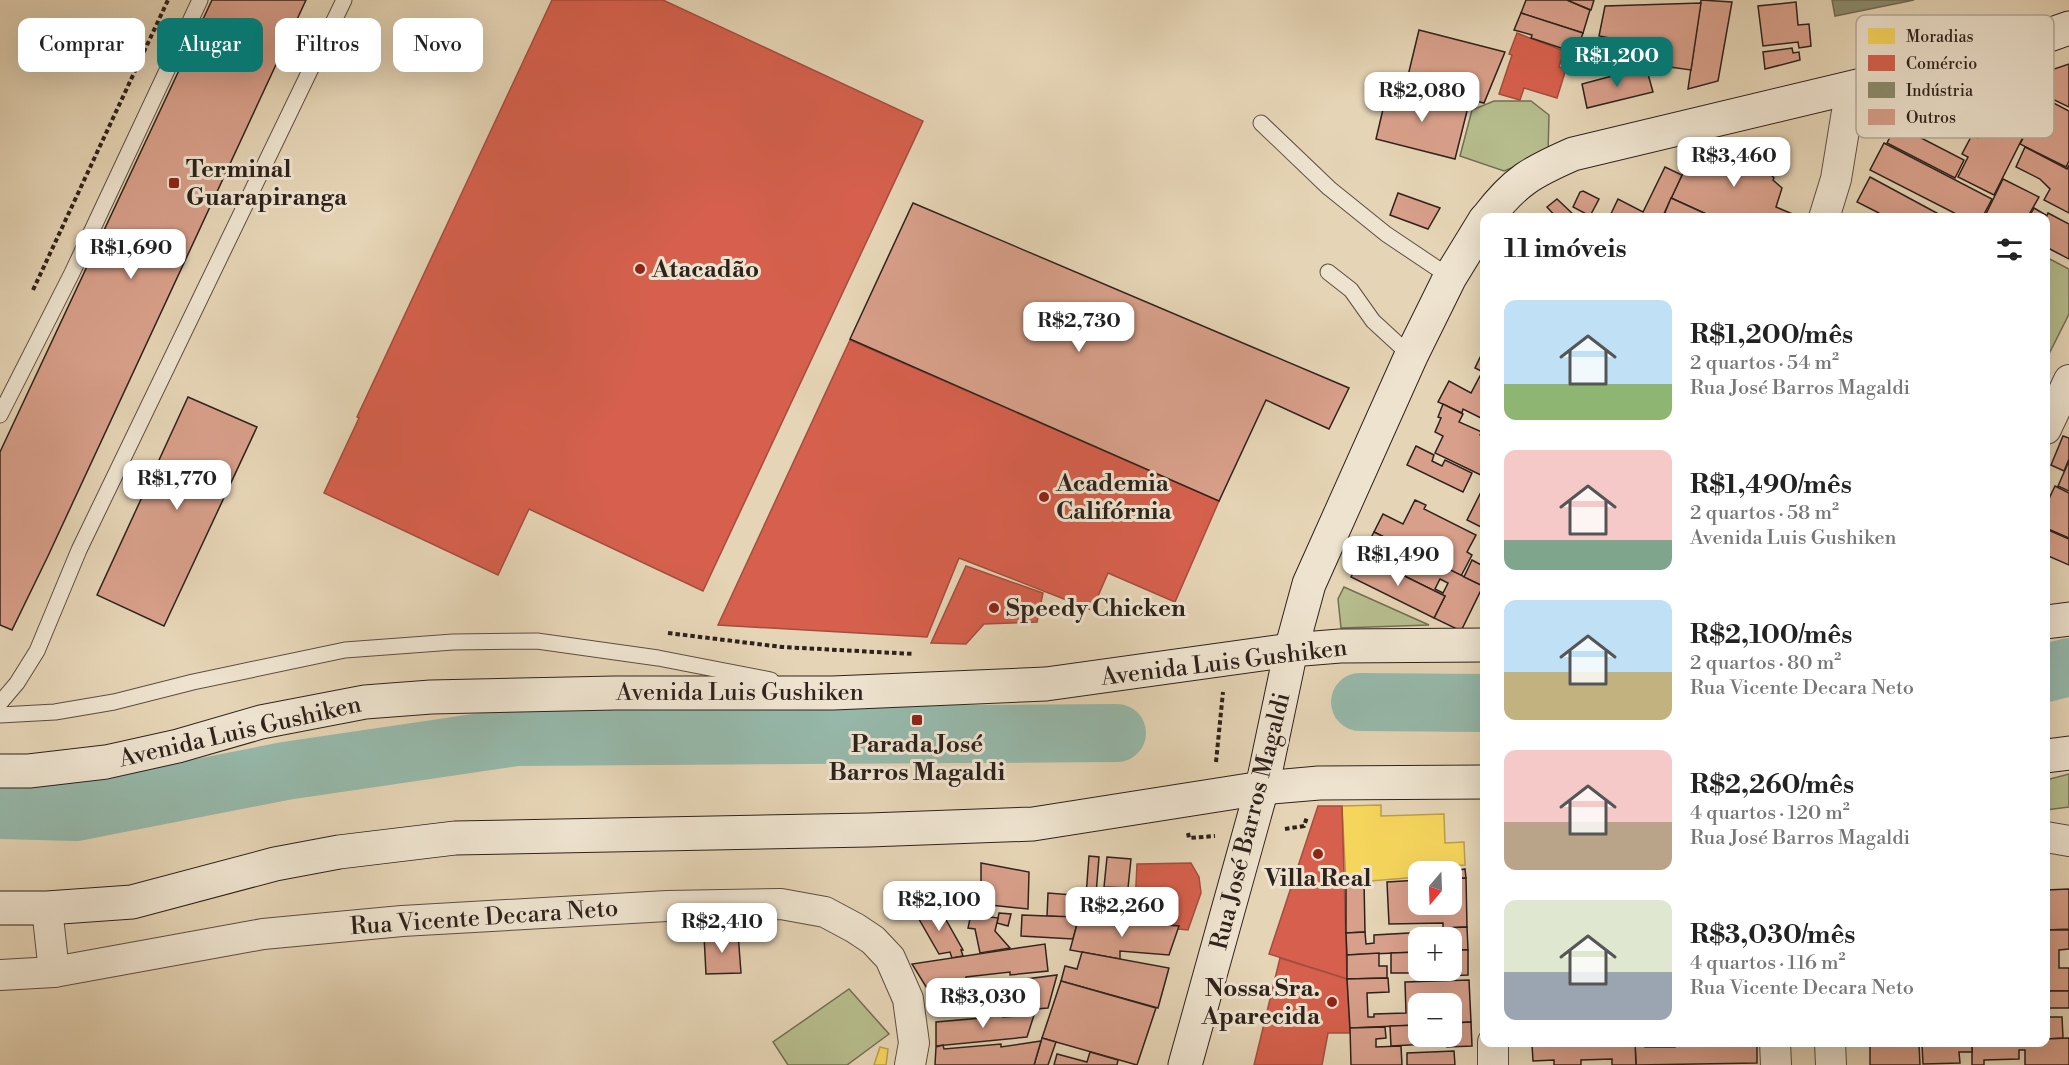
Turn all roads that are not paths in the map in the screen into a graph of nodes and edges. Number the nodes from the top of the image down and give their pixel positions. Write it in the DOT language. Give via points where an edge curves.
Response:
graph roads {
  1 [pos="200,0"];
  2 [pos="344,0"];
  3 [pos="2069,28"];
  4 [pos="2054,33"];
  5 [pos="1856,86"];
  6 [pos="1851,87"];
  7 [pos="1261,123"];
  8 [pos="1491,213"];
  9 [pos="1826,213"];
  10 [pos="1480,229"];
  11 [pos="1328,272"];
  12 [pos="1450,277"];
  13 [pos="1411,356"];
  14 [pos="2069,380"];
  15 [pos="0,415"];
  16 [pos="2050,420"];
  17 [pos="2069,618"];
  18 [pos="2050,621"];
  19 [pos="1480,645"];
  20 [pos="1291,650"];
  21 [pos="833,693"];
  22 [pos="0,703"];
  23 [pos="0,715"];
  24 [pos="2069,753"];
  25 [pos="2050,755"];
  26 [pos="0,771"];
  27 [pos="1480,782"];
  28 [pos="1262,788"];
  29 [pos="2050,838"];
  30 [pos="2069,841"];
  31 [pos="0,908"];
  32 [pos="47,908"];
  33 [pos="54,972"];
  34 [pos="0,975"];
  35 [pos="1493,1047"];
  36 [pos="1775,1047"];
  37 [pos="1830,1047"];
  38 [pos="910,1065"];
  39 [pos="1185,1065"];
  40 [pos="1493,1065"];
  41 [pos="1776,1065"];
  42 [pos="1831,1065"];
  1 -- 15 [label="lane" via="72,273"];
  2 -- 22 [label="lane" via="79,550 37,651"];
  3 -- 4 [label="main road, Rua José Barros Magaldi"];
  5 -- 6 [label="main road, Rua José Barros Magaldi"];
  6 -- 8 [label="main road, Rua José Barros Magaldi" via="1573,154 1535,171 1506,194"];
  6 -- 9 [label="street" via="1836,179"];
  7 -- 12 [label="lane" via="1329,188 1386,234"];
  10 -- 12 [label="main road, Rua José Barros Magaldi"];
  11 -- 13 [label="lane" via="1351,290 1373,321"];
  12 -- 13 [label="main road, Rua José Barros Magaldi"];
  13 -- 20 [label="main road, Rua José Barros Magaldi" via="1309,584"];
  14 -- 16 [label="street"];
  17 -- 18 [label="main road"];
  19 -- 20 [label="main road, Avenida Luis Gushiken"];
  20 -- 21 [label="main road, Avenida Luis Gushiken" via="1046,684"];
  20 -- 28 [label="main road, Rua José Barros Magaldi"];
  21 -- 23 [label="lane" via="658,658 537,641 453,642 345,650 193,681 114,702 55,712"];
  21 -- 26 [label="main road, Avenida Luis Gushiken" via="603,693 365,702 261,722 106,762"];
  24 -- 25 [label="main road"];
  27 -- 28 [label="main road" via="1319,783"];
  28 -- 32 [label="main road" via="1033,824 455,838 275,864 132,902"];
  28 -- 39 [label="main road, Rua José Barros Magaldi"];
  29 -- 30 [label="street"];
  31 -- 32 [label="main road"];
  32 -- 33 [label="street"];
  33 -- 34 [label="street, Rua Vicente Decara Neto"];
  33 -- 38 [label="street, Rua Vicente Decara Neto" via="263,934 402,921 667,906 781,904 825,912 873,940 890,958 908,999 914,1043"];
  35 -- 40 [label="street"];
  36 -- 41 [label="street"];
  37 -- 42 [label="street"];
}
